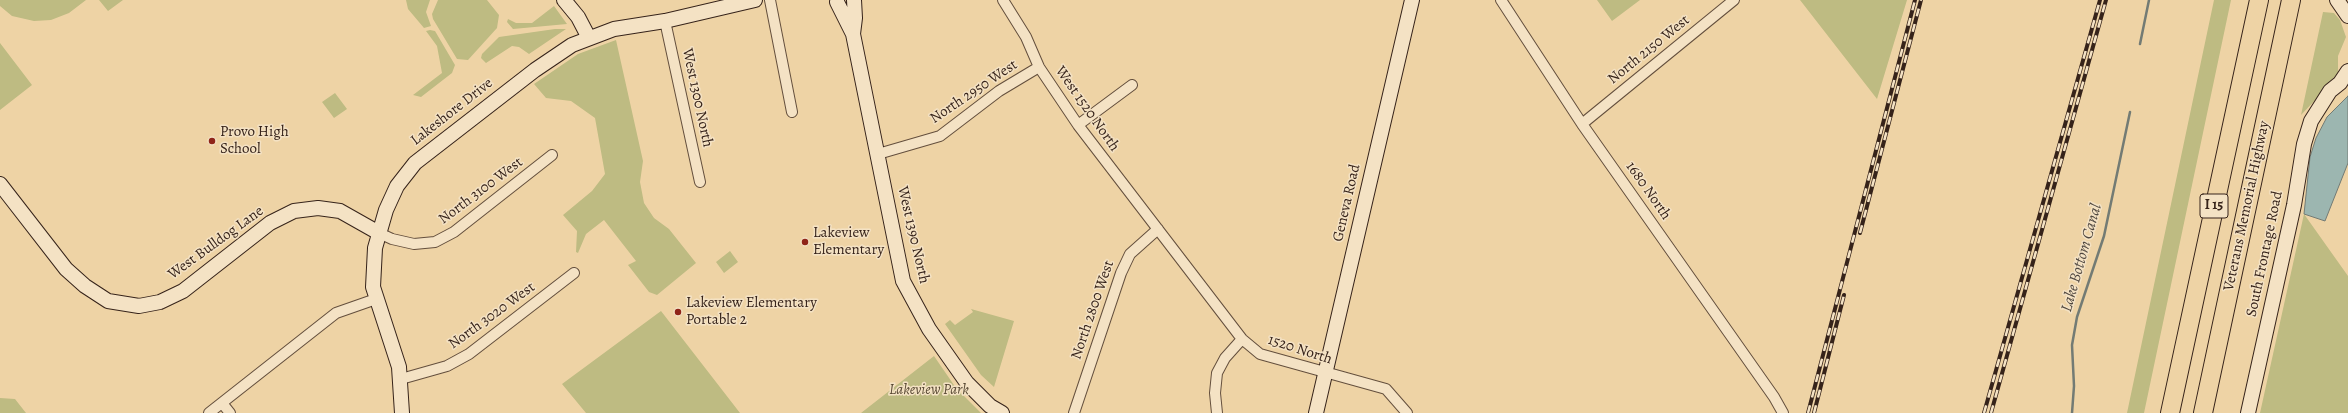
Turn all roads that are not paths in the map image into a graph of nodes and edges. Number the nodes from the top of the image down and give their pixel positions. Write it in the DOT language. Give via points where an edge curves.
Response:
graph roads {
  1 [pos="564,0"];
  2 [pos="755,0"];
  3 [pos="770,0"];
  4 [pos="851,0"];
  5 [pos="854,0"];
  6 [pos="1003,0"];
  7 [pos="1412,0"];
  8 [pos="1501,0"];
  9 [pos="1734,0"];
  10 [pos="2259,0"];
  11 [pos="2291,0"];
  12 [pos="2337,0"];
  13 [pos="834,1"];
  14 [pos="2348,16"];
  15 [pos="665,21"];
  16 [pos="852,34"];
  17 [pos="589,38"];
  18 [pos="1039,67"];
  19 [pos="2348,70"];
  20 [pos="1132,84"];
  21 [pos="2348,88"];
  22 [pos="2322,106"];
  23 [pos="792,112"];
  24 [pos="1582,124"];
  25 [pos="1078,125"];
  26 [pos="552,154"];
  27 [pos="878,154"];
  28 [pos="700,182"];
  29 [pos="0,184"];
  30 [pos="1158,229"];
  31 [pos="379,232"];
  32 [pos="574,273"];
  33 [pos="376,299"];
  34 [pos="1242,339"];
  35 [pos="1325,374"];
  36 [pos="400,379"];
  37 [pos="1774,397"];
  38 [pos="222,403"];
  39 [pos="209,413"];
  40 [pos="230,413"];
  41 [pos="402,413"];
  42 [pos="1002,413"];
  43 [pos="1074,413"];
  44 [pos="1217,413"];
  45 [pos="1316,413"];
  46 [pos="1407,413"];
  47 [pos="1783,413"];
  48 [pos="1790,413"];
  49 [pos="2170,413"];
  50 [pos="2203,413"];
  51 [pos="2248,413"];
  1 -- 17 [label="street" via="578,17"];
  2 -- 15 [label="street, Lakeshore Drive"];
  3 -- 23 [label="street"];
  4 -- 13 [label="street"];
  5 -- 16 [label="street, West 1390 North" via="855,18"];
  6 -- 18 [label="street, West 1520 North" via="1026,37"];
  7 -- 35 [label="street, Geneva Road"];
  8 -- 24 [label="street, 1680 North"];
  9 -- 24 [label="street, North 2150 West"];
  10 -- 49 [label="highway, Veterans Memorial Highway / I 15"];
  11 -- 50 [label="highway, Veterans Memorial Highway / I 15"];
  12 -- 14 [label="street"];
  13 -- 16 [label="street, West 1390 North"];
  15 -- 17 [label="street, Lakeshore Drive" via="614,30"];
  15 -- 28 [label="street, West 1300 North"];
  16 -- 27 [label="street, West 1390 North"];
  17 -- 31 [label="street, Lakeshore Drive" via="552,57 415,164 397,186"];
  18 -- 25 [label="street, West 1520 North"];
  18 -- 27 [label="street, North 2950 West" via="999,91 940,136"];
  19 -- 22 [label="street, South Frontage Road" via="2340,83 2330,91"];
  20 -- 25 [label="street"];
  21 -- 22 [label="street, South Frontage Road"];
  22 -- 51 [label="street, South Frontage Road" via="2312,121 2304,144 2294,205"];
  24 -- 37 [label="street, 1680 North"];
  25 -- 30 [label="street, West 1520 North"];
  26 -- 31 [label="street, North 3100 West" via="454,232 435,242 414,244 392,239"];
  27 -- 42 [label="street, West 1390 North" via="903,281 914,305 967,383 990,406"];
  29 -- 31 [label="street, West Bulldog Lane" via="66,269 85,286 108,301 139,306 160,302 183,291 270,223 294,211 318,208 340,211"];
  30 -- 34 [label="street, 1520 North"];
  30 -- 43 [label="street, North 2800 West" via="1130,254 1121,272"];
  31 -- 33 [label="street, Lakeshore Drive" via="375,248 373,287"];
  32 -- 36 [label="street, North 3020 West" via="469,354 447,366"];
  33 -- 36 [label="street, Lakeshore Drive" via="399,367"];
  33 -- 38 [label="street" via="336,313"];
  34 -- 35 [label="street, 1520 North" via="1260,354"];
  34 -- 44 [label="street" via="1225,358 1217,373"];
  35 -- 45 [label="street, Geneva Road"];
  35 -- 46 [label="street, 1520 North" via="1386,389"];
  36 -- 41 [label="street, Lakeshore Drive"];
  37 -- 47 [label="street, 1680 North"];
  37 -- 48 [label="street, 1680 North"];
  38 -- 39 [label="street"];
  38 -- 40 [label="street"];
}
